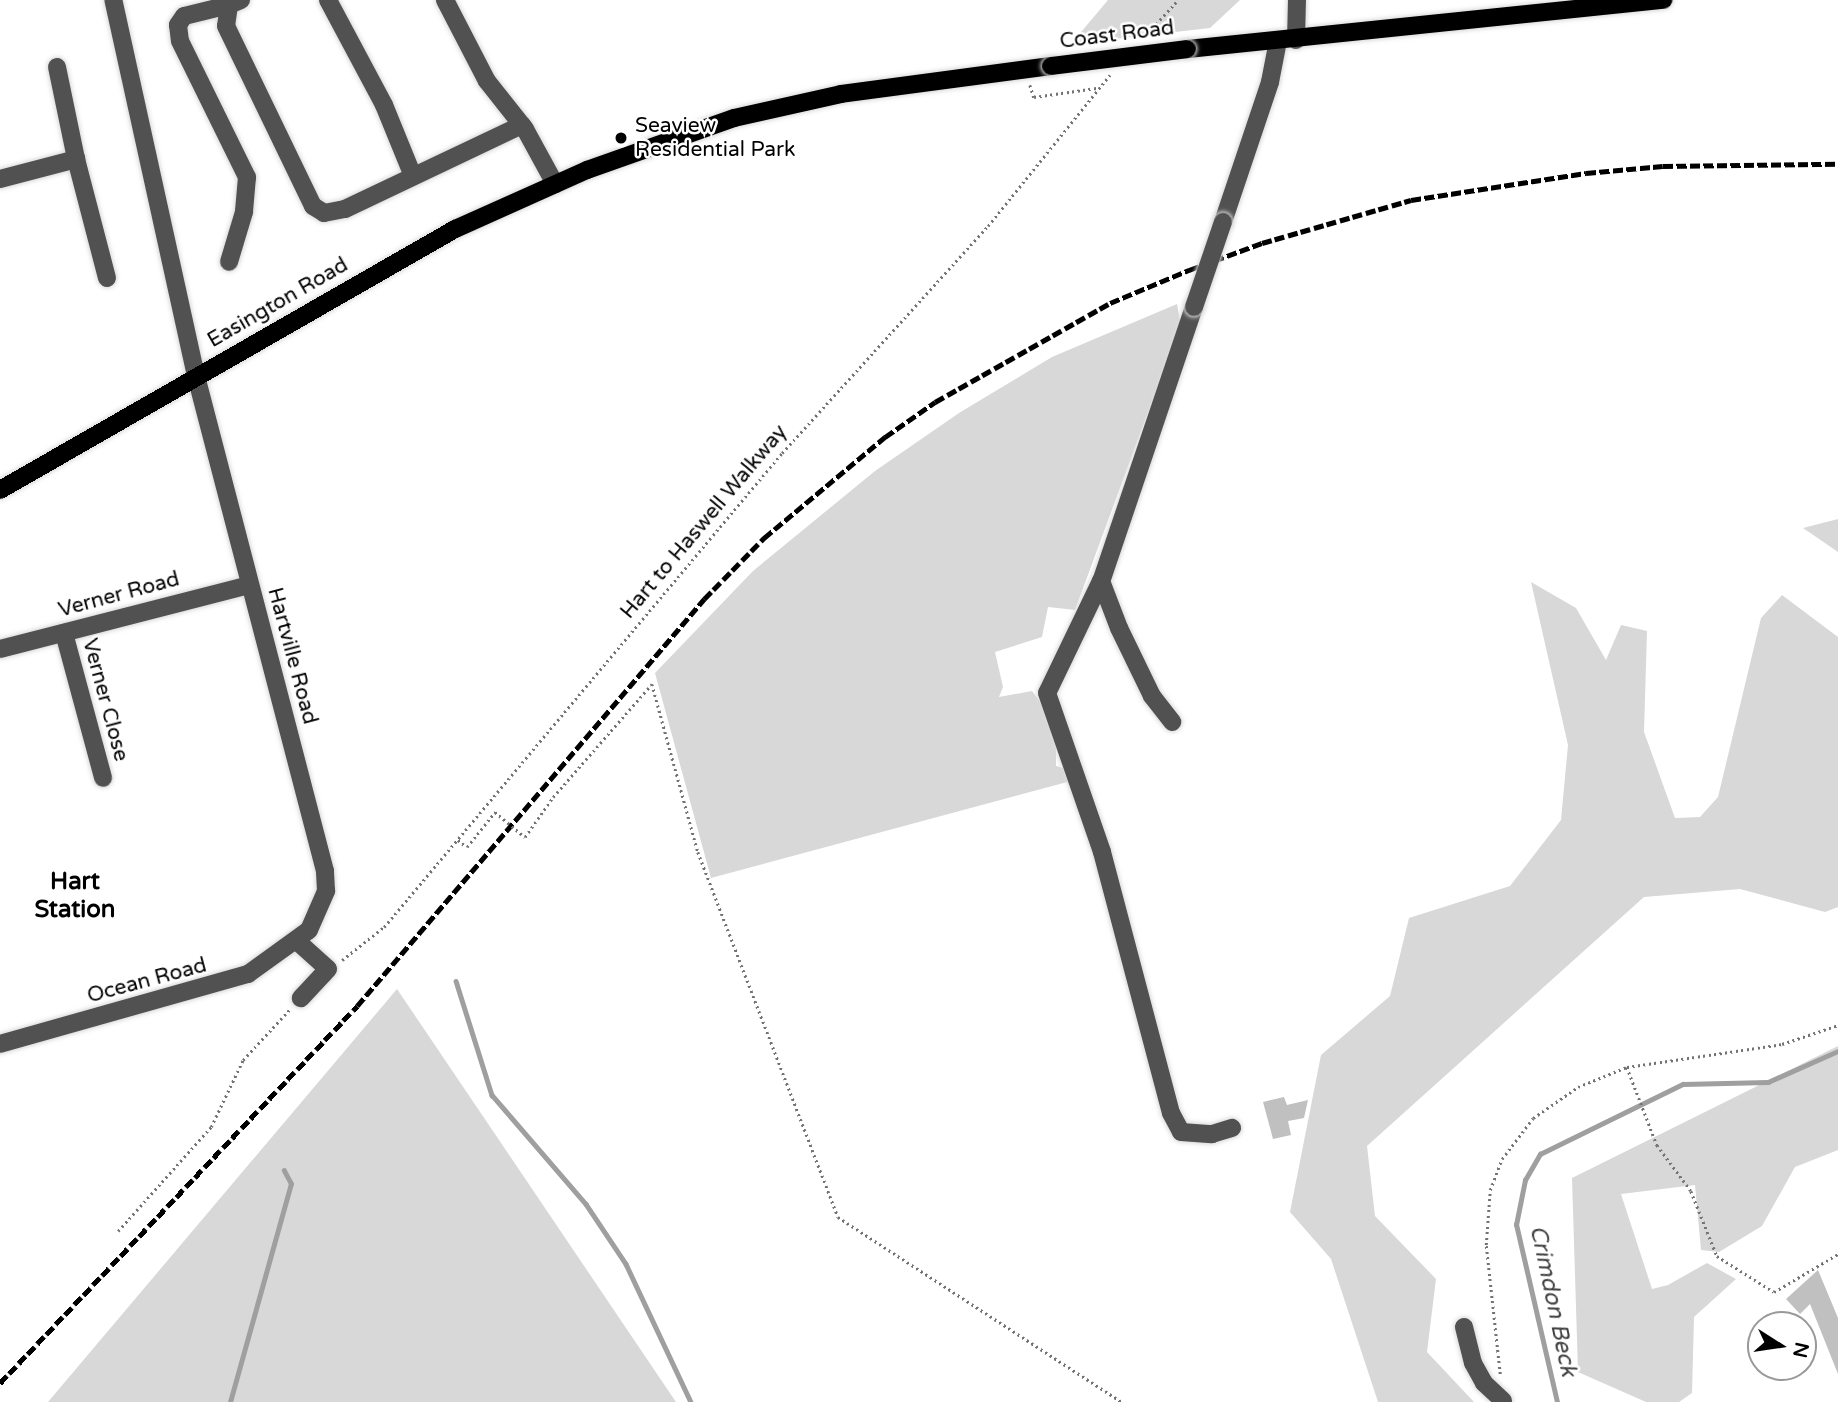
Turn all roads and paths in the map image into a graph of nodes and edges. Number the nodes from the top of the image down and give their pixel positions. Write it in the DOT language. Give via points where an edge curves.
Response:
graph roads {
  1 [pos="113,0"];
  2 [pos="328,0"];
  3 [pos="445,0"];
  4 [pos="1297,0"];
  5 [pos="1663,0"];
  6 [pos="235,2"];
  7 [pos="1287,40"];
  8 [pos="57,66"];
  9 [pos="1028,80"];
  10 [pos="522,125"];
  11 [pos="76,159"];
  12 [pos="586,170"];
  13 [pos="413,176"];
  14 [pos="0,179"];
  15 [pos="555,184"];
  16 [pos="229,262"];
  17 [pos="107,278"];
  18 [pos="196,376"];
  19 [pos="0,490"];
  20 [pos="1101,581"];
  21 [pos="249,585"];
  22 [pos="64,633"];
  23 [pos="0,649"];
  24 [pos="1172,722"];
  25 [pos="103,778"];
  26 [pos="458,840"];
  27 [pos="298,942"];
  28 [pos="328,969"];
  29 [pos="301,998"];
  30 [pos="1838,1025"];
  31 [pos="0,1044"];
  32 [pos="1627,1068"];
  33 [pos="1232,1128"];
  34 [pos="118,1231"];
  35 [pos="1838,1254"];
  36 [pos="1464,1327"];
  37 [pos="1503,1401"];
  38 [pos="1122,1402"];
  1 -- 18 [label="street, Hartville Road"];
  2 -- 13 [label="street" via="384,105"];
  3 -- 10 [label="street" via="487,81"];
  4 -- 7 [label="street"];
  5 -- 7 [label="main road, Coast Road"];
  6 -- 13 [label="street" via="226,26 313,206 324,213 345,209"];
  6 -- 16 [label="street" via="184,16 178,25 180,41 247,177 244,212"];
  7 -- 12 [label="main road, Coast Road, bridge" via="841,94 734,118"];
  7 -- 20 [label="street, bridge"];
  8 -- 11 [label="street"];
  9 -- 26 [label="path, Hart to Haswell Walkway" via="1034,97 1098,88 988,226 782,453"];
  10 -- 13 [label="street"];
  10 -- 15 [label="street"];
  11 -- 14 [label="street"];
  11 -- 17 [label="street"];
  12 -- 15 [label="main road, Easington Road"];
  15 -- 18 [label="main road, Easington Road" via="455,229"];
  18 -- 19 [label="main road, Easington Road"];
  18 -- 21 [label="street, Hartville Road"];
  20 -- 24 [label="street" via="1152,696"];
  20 -- 33 [label="street" via="1047,693 1102,852 1171,1113 1181,1132 1212,1134"];
  21 -- 22 [label="street, Verner Road"];
  21 -- 27 [label="street, Hartville Road" via="325,871 326,891 319,912"];
  22 -- 23 [label="street, Verner Road"];
  22 -- 25 [label="street, Verner Close"];
  26 -- 28 [label="path, Hart to Haswell Walkway" via="384,928"];
  26 -- 38 [label="path, bridge" via="467,847 495,812 525,837 652,684 698,852 838,1217"];
  27 -- 28 [label="street"];
  27 -- 31 [label="street, Ocean Road" via="226,983"];
  28 -- 29 [label="street"];
  29 -- 34 [label="path" via="243,1060 211,1127"];
  30 -- 32 [label="path" via="1782,1044"];
  32 -- 35 [label="path" via="1647,1122 1668,1163 1691,1191 1706,1239 1717,1256 1774,1292"];
  32 -- 37 [label="path" via="1578,1087 1533,1118 1502,1159 1494,1180 1486,1245"];
  36 -- 37 [label="street" via="1473,1363 1484,1383"];
}
